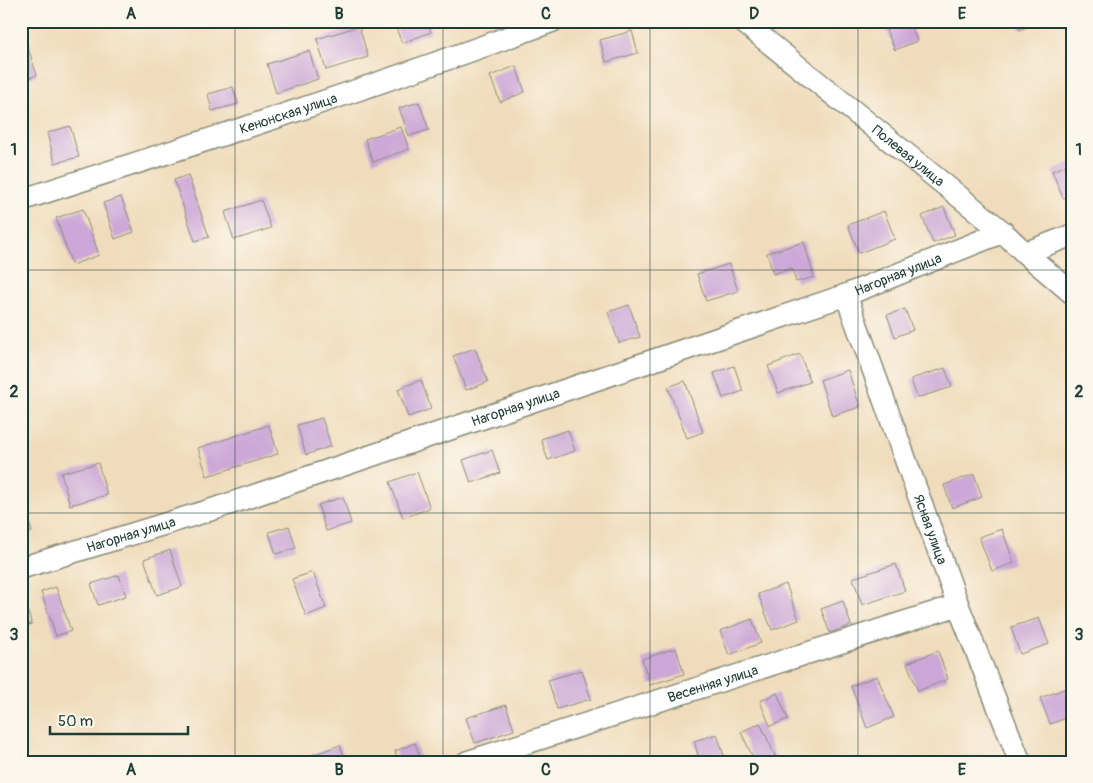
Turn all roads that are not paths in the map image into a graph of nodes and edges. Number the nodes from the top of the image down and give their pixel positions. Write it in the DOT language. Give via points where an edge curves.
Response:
graph roads {
  1 [pos="553,21"];
  2 [pos="754,24"];
  3 [pos="21,200"];
  4 [pos="1003,232"];
  5 [pos="1072,235"];
  6 [pos="1024,253"];
  7 [pos="1072,293"];
  8 [pos="846,295"];
  9 [pos="21,568"];
  10 [pos="958,605"];
  11 [pos="468,762"];
  12 [pos="1020,762"];
  1 -- 3 [label="street, Кенонская улица" via="244,129"];
  2 -- 4 [label="street, Полевая улица"];
  4 -- 6 [label="street, Полевая улица"];
  4 -- 8 [label="street, Нагорная улица"];
  5 -- 6 [label="street"];
  6 -- 7 [label="street, Полевая улица"];
  8 -- 9 [label="street, Нагорная улица" via="217,508"];
  8 -- 10 [label="street, Ясная улица"];
  10 -- 11 [label="street, Весенняя улица"];
  10 -- 12 [label="street, Ясная улица"];
}
